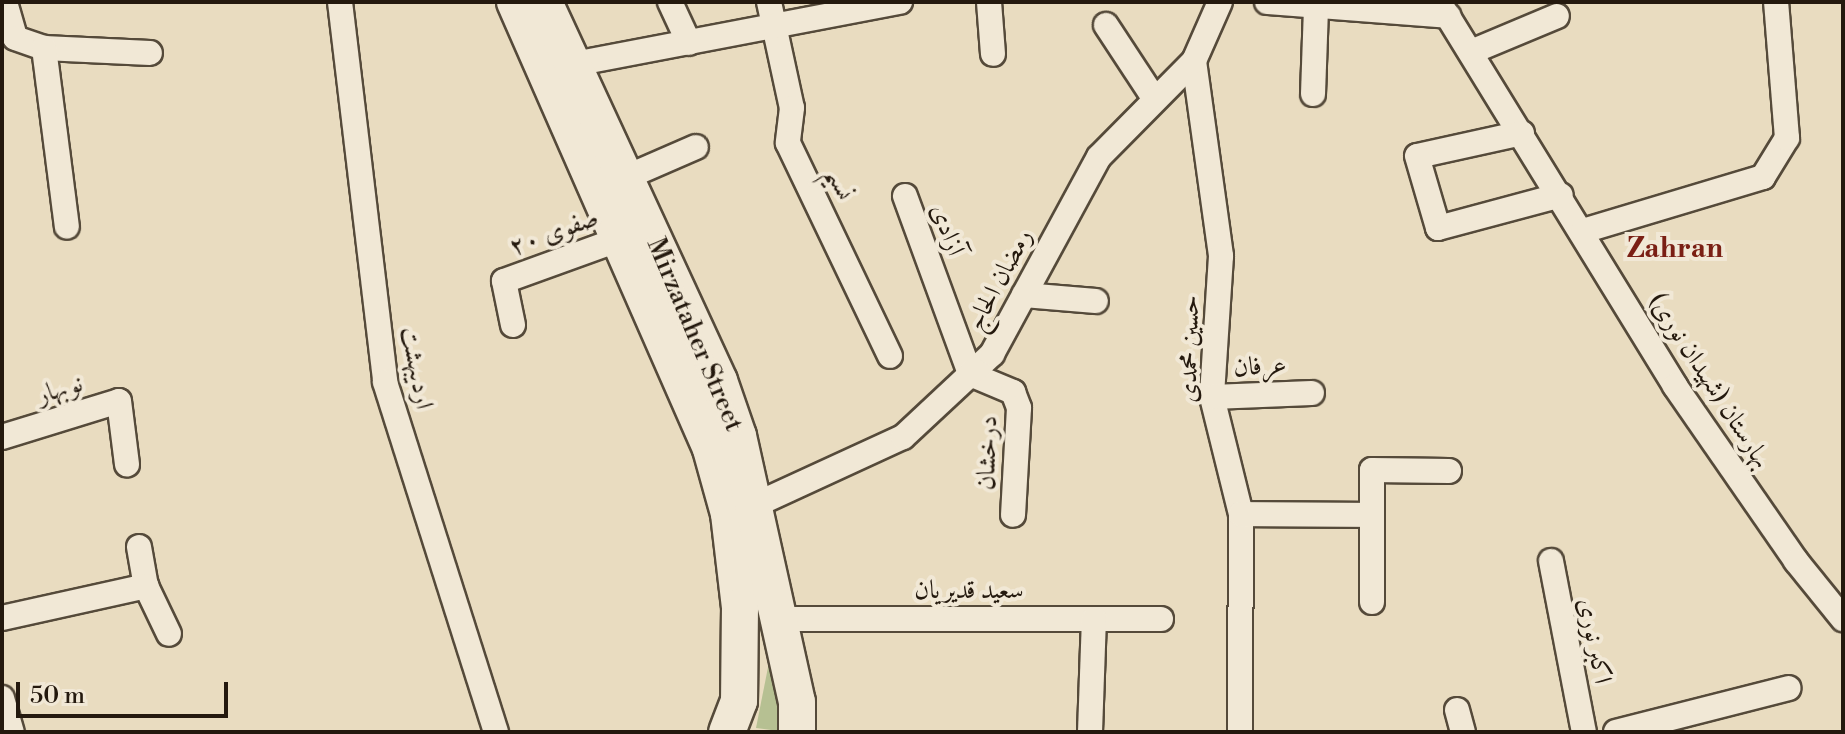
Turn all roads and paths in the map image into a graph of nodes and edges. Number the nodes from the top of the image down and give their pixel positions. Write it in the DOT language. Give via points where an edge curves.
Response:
graph roads {
  1 [pos="5,2"];
  2 [pos="340,2"];
  3 [pos="515,2"];
  4 [pos="544,2"];
  5 [pos="670,2"];
  6 [pos="769,2"];
  7 [pos="900,2"];
  8 [pos="989,2"];
  9 [pos="1220,2"];
  10 [pos="1267,2"];
  11 [pos="1776,2"];
  12 [pos="1316,6"];
  13 [pos="1444,9"];
  14 [pos="1557,16"];
  15 [pos="1106,25"];
  16 [pos="770,29"];
  17 [pos="689,43"];
  18 [pos="44,48"];
  19 [pos="1471,52"];
  20 [pos="150,53"];
  21 [pos="993,54"];
  22 [pos="1194,61"];
  23 [pos="574,64"];
  24 [pos="1313,94"];
  25 [pos="1154,98"];
  26 [pos="1522,133"];
  27 [pos="696,147"];
  28 [pos="627,177"];
  29 [pos="1561,195"];
  30 [pos="905,196"];
  31 [pos="67,227"];
  32 [pos="1583,231"];
  33 [pos="620,239"];
  34 [pos="1024,295"];
  35 [pos="1096,301"];
  36 [pos="513,325"];
  37 [pos="890,356"];
  38 [pos="970,374"];
  39 [pos="1312,393"];
  40 [pos="1212,397"];
  41 [pos="2,437"];
  42 [pos="127,464"];
  43 [pos="1449,471"];
  44 [pos="755,505"];
  45 [pos="1241,514"];
  46 [pos="1013,515"];
  47 [pos="1369,515"];
  48 [pos="139,547"];
  49 [pos="1551,561"];
  50 [pos="146,586"];
  51 [pos="1372,602"];
  52 [pos="2,618"];
  53 [pos="777,619"];
  54 [pos="1094,619"];
  55 [pos="1161,619"];
  56 [pos="1843,619"];
  57 [pos="169,634"];
  58 [pos="1788,688"];
  59 [pos="2,698"];
  60 [pos="12,732"];
  61 [pos="496,732"];
  62 [pos="727,732"];
  63 [pos="797,732"];
  64 [pos="1090,732"];
  65 [pos="1240,732"];
  66 [pos="1584,732"];
  67 [pos="1616,732"];
  1 -- 18 [label="street" via="15,38"];
  2 -- 61 [label="street, اردیبهشت" via="385,382"];
  3 -- 33 [label="main road, Mirzataher Street"];
  4 -- 23 [label="main road, Mirzataher Street"];
  5 -- 17 [label="street"];
  6 -- 16 [label="street, نسیم"];
  7 -- 16 [label="street"];
  8 -- 21 [label="street"];
  9 -- 22 [label="street, رمضان الحاج"];
  10 -- 12 [label="street"];
  11 -- 32 [label="street" via="1787,138 1763,177"];
  12 -- 13 [label="street"];
  12 -- 24 [label="street"];
  13 -- 19 [label="street, بهارستان (شهیدان نوری)"];
  14 -- 19 [label="street"];
  15 -- 25 [label="street"];
  16 -- 17 [label="street"];
  16 -- 37 [label="street, نسیم" via="792,108 788,143"];
  17 -- 23 [label="street"];
  18 -- 20 [label="street"];
  18 -- 31 [label="street"];
  19 -- 26 [label="street, بهارستان (شهیدان نوری)"];
  22 -- 25 [label="street, رمضان الحاج"];
  22 -- 40 [label="street, حسین محمدی" via="1221,256"];
  23 -- 28 [label="main road, Mirzataher Street"];
  25 -- 34 [label="street, رمضان الحاج" via="1099,157"];
  26 -- 29 [label="street, بهارستان (شهیدان نوری)"];
  26 -- 29 [label="street" via="1417,156 1438,228"];
  27 -- 28 [label="street"];
  28 -- 44 [label="main road, Mirzataher Street" via="719,381"];
  29 -- 32 [label="street, بهارستان (شهیدان نوری)"];
  30 -- 38 [label="street, آزادی"];
  32 -- 56 [label="street, بهارستان (شهیدان نوری)" via="1675,386 1796,561"];
  33 -- 36 [label="street, صفوی ۲۰" via="504,281"];
  33 -- 62 [label="main road, Mirzataher Street" via="691,395 729,514 742,662 739,701"];
  34 -- 35 [label="street"];
  34 -- 38 [label="street, رمضان الحاج" via="992,354"];
  38 -- 44 [label="street, رمضان الحاج" via="903,437"];
  38 -- 46 [label="street, درخشان" via="1013,392 1019,408"];
  39 -- 40 [label="street, عرفان"];
  40 -- 45 [label="street, حسین محمدی"];
  41 -- 42 [label="street, نوبهار" via="119,401"];
  43 -- 47 [label="street" via="1372,470"];
  44 -- 53 [label="main road, Mirzataher Street"];
  45 -- 47 [label="street"];
  45 -- 65 [label="street, حسین محمدی"];
  47 -- 51 [label="street"];
  48 -- 50 [label="street"];
  49 -- 66 [label="street, اکبر نوری"];
  50 -- 52 [label="street"];
  50 -- 57 [label="street"];
  53 -- 54 [label="street, سعید قدیریان"];
  53 -- 63 [label="main road, Mirzataher Street" via="797,702"];
  54 -- 55 [label="street, سعید قدیریان"];
  54 -- 64 [label="street"];
  58 -- 67 [label="street"];
  59 -- 60 [label="street"];
}
